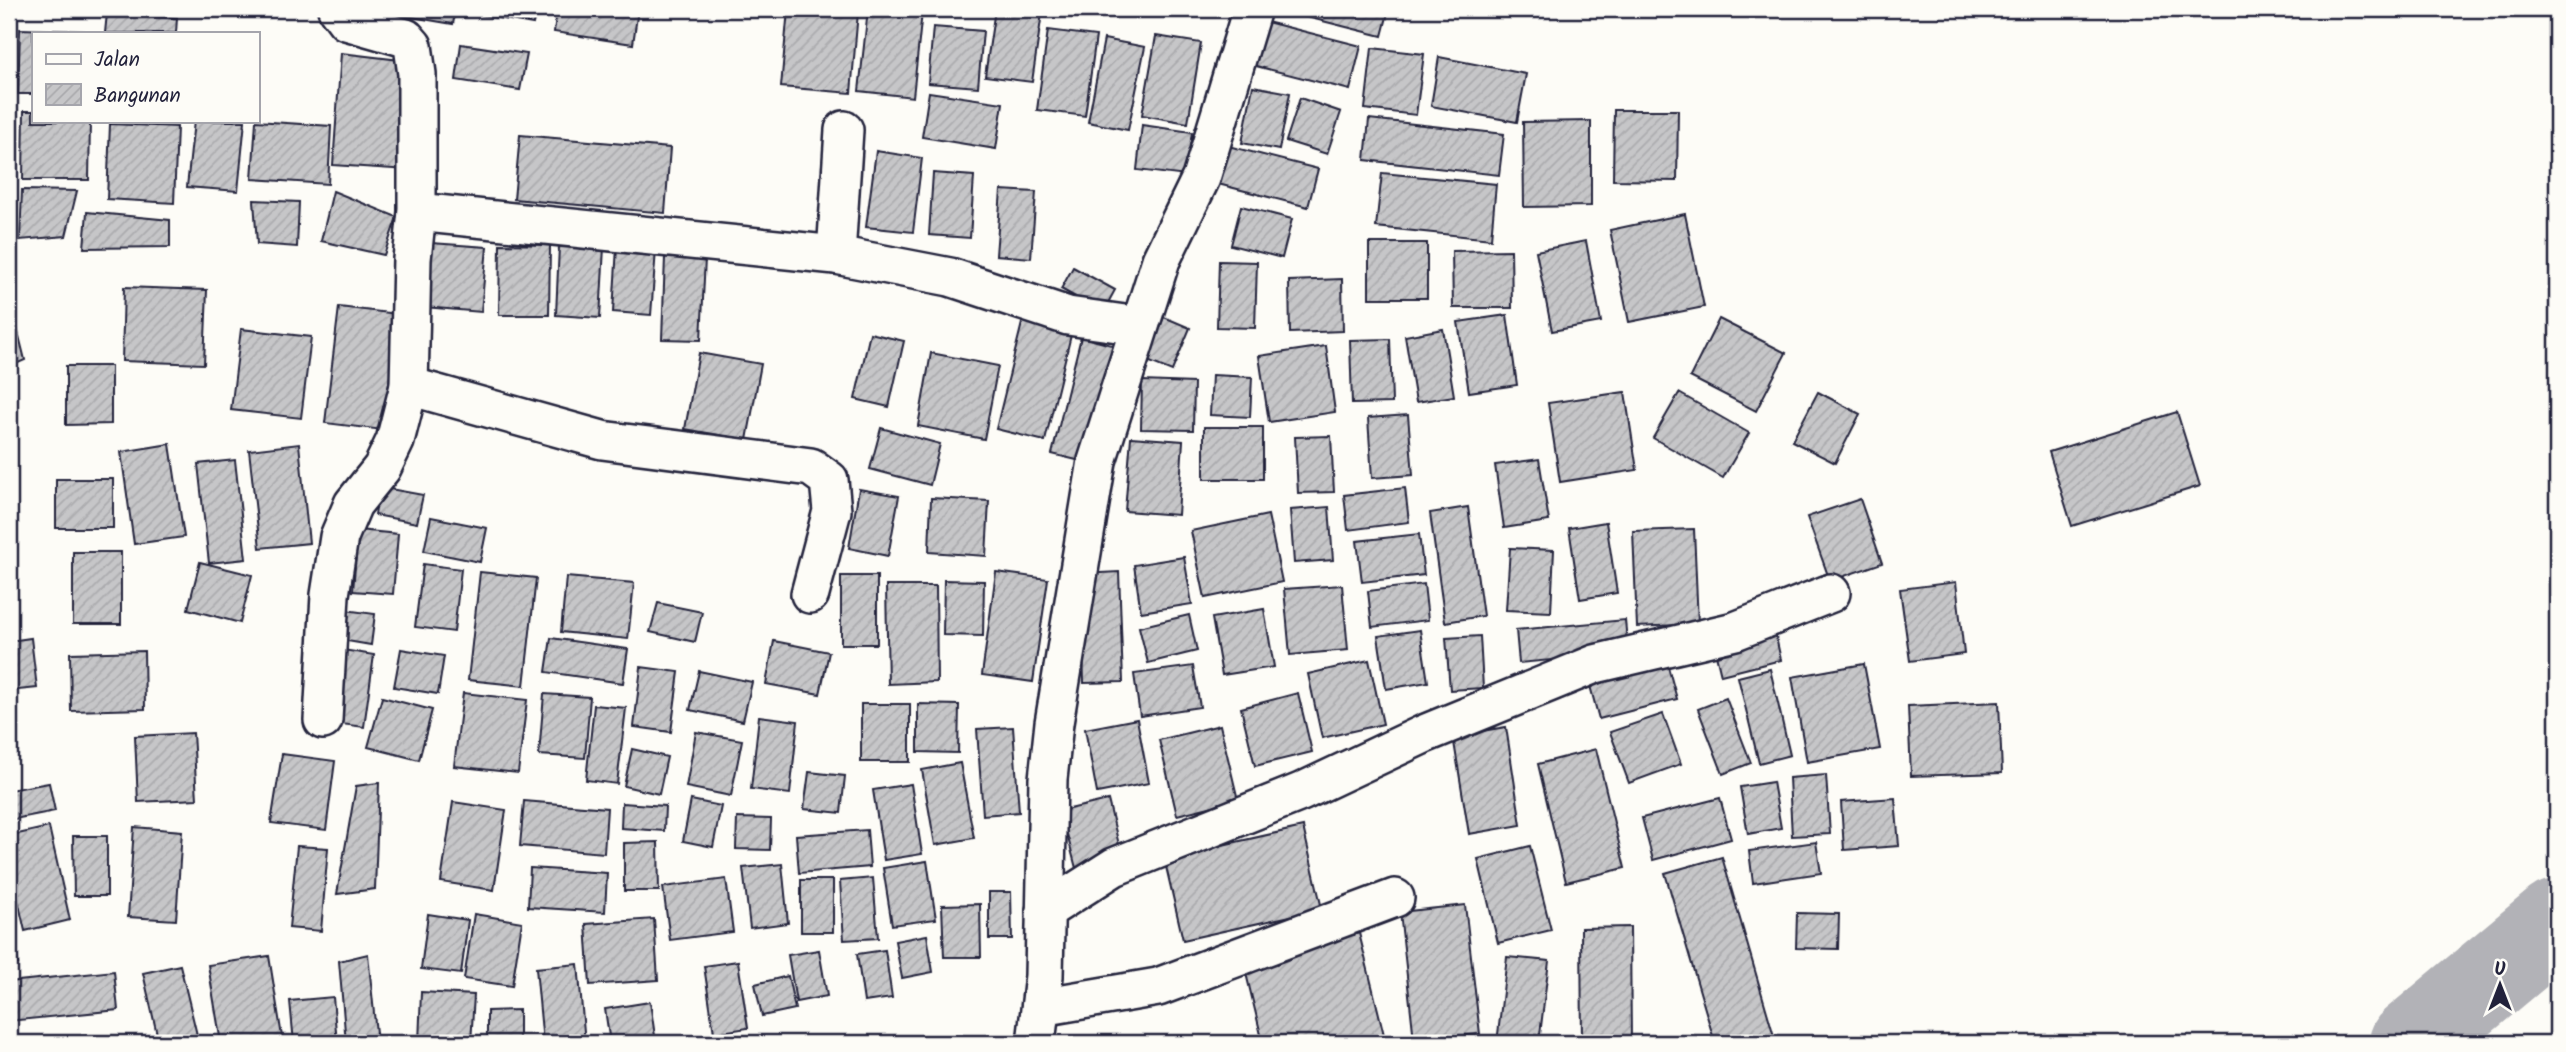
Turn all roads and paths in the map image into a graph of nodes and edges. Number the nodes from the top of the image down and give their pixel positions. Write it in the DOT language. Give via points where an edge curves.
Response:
graph roads {
  1 [pos="337,9"];
  2 [pos="1252,9"];
  3 [pos="844,130"];
  4 [pos="417,212"];
  5 [pos="836,255"];
  6 [pos="1139,326"];
  7 [pos="409,386"];
  8 [pos="1831,593"];
  9 [pos="810,594"];
  10 [pos="323,720"];
  11 [pos="1395,898"];
  12 [pos="1045,911"];
  13 [pos="1041,1007"];
  14 [pos="1036,1043"];
  1 -- 4 [label="street" via="346,21 406,38 413,46"];
  2 -- 6 [label="street" via="1201,178 1161,260"];
  3 -- 5 [label="street"];
  4 -- 5 [label="street"];
  4 -- 7 [label="street"];
  5 -- 6 [label="street" via="950,277 1068,316"];
  6 -- 12 [label="street" via="1097,461 1058,696 1048,779"];
  7 -- 9 [label="street" via="602,440 811,467 829,480 832,512"];
  7 -- 10 [label="street" via="395,441 382,468 353,504 339,537 330,595"];
  8 -- 12 [label="street" via="1735,631 1595,664 1424,734 1301,792 1114,867"];
  11 -- 13 [label="street" via="1158,988"];
  12 -- 13 [label="street"];
  13 -- 14 [label="street"];
}
